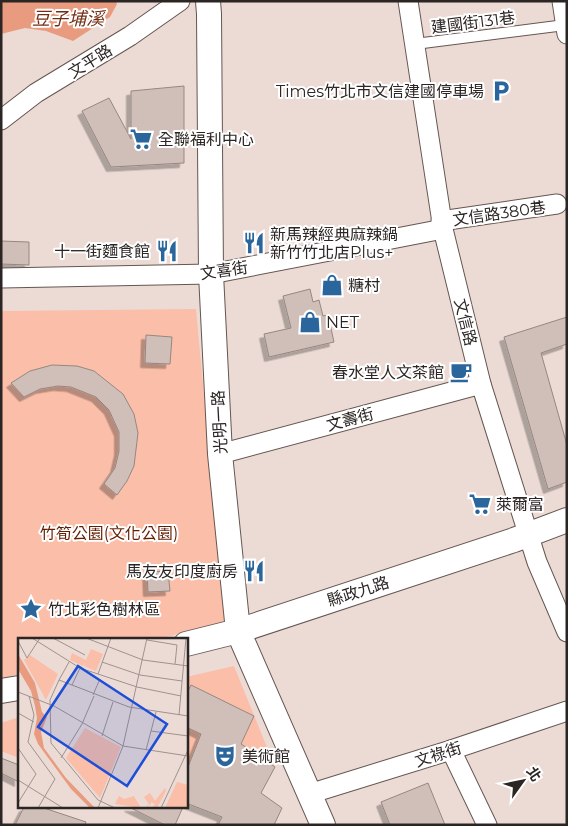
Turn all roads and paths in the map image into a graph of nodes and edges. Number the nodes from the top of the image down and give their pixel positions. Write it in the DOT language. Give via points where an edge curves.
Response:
graph roads {
  1 [pos="180,1"];
  2 [pos="208,1"];
  3 [pos="408,1"];
  4 [pos="562,1"];
  5 [pos="566,29"];
  6 [pos="415,44"];
  7 [pos="1,120"];
  8 [pos="557,204"];
  9 [pos="442,225"];
  10 [pos="211,274"];
  11 [pos="1,278"];
  12 [pos="481,384"];
  13 [pos="220,454"];
  14 [pos="567,520"];
  15 [pos="528,535"];
  16 [pos="238,631"];
  17 [pos="567,632"];
  18 [pos="188,644"];
  19 [pos="18,688"];
  20 [pos="1,691"];
  21 [pos="567,711"];
  22 [pos="451,750"];
  23 [pos="309,794"];
  24 [pos="323,825"];
  25 [pos="487,825"];
  1 -- 7 [label="street, 文平路" via="130,36 36,93"];
  2 -- 10 [label="street, 光明一路"];
  3 -- 6 [label="street, 文信路"];
  4 -- 5 [label="street"];
  5 -- 6 [label="lane, 建國街131巷"];
  6 -- 9 [label="street, 文信路"];
  8 -- 9 [label="street, 文信路380巷"];
  9 -- 10 [label="street, 文喜街"];
  9 -- 12 [label="street, 文信路"];
  10 -- 11 [label="street, 文喜街"];
  10 -- 13 [label="street, 光明一路"];
  12 -- 13 [label="street, 文壽街"];
  12 -- 15 [label="street, 文信路"];
  13 -- 16 [label="street, 光明一路"];
  14 -- 15 [label="street, 縣政九路"];
  15 -- 16 [label="street, 縣政九路"];
  15 -- 17 [label="street, 文信路"];
  16 -- 18 [label="street, 縣政九路"];
  16 -- 23 [label="street, 光明一路"];
  19 -- 20 [label="street"];
  21 -- 22 [label="street, 文祿街"];
  22 -- 23 [label="street, 文祿街"];
  22 -- 25 [label="street"];
  23 -- 24 [label="street, 光明一路"];
}
